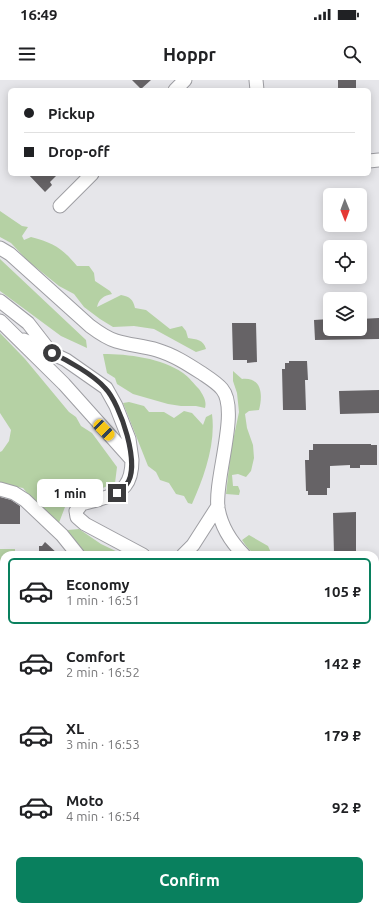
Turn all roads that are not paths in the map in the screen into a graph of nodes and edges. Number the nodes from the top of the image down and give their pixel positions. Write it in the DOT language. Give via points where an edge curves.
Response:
graph roads {
  1 [pos="185,80"];
  2 [pos="177,88"];
  3 [pos="90,176"];
  4 [pos="60,206"];
  5 [pos="0,248"];
  6 [pos="0,301"];
  7 [pos="0,321"];
  8 [pos="15,336"];
  9 [pos="52,353"];
  10 [pos="132,460"];
  11 [pos="0,489"];
  12 [pos="218,506"];
  13 [pos="66,539"];
  14 [pos="66,551"];
  15 [pos="75,551"];
  16 [pos="136,551"];
  17 [pos="187,551"];
  18 [pos="241,551"];
  1 -- 2 [label="street"];
  3 -- 4 [label="street"];
  5 -- 12 [label="street" via="103,335 116,341 158,350 182,361 222,389 228,401 228,415"];
  6 -- 9 [label="street" via="28,323"];
  7 -- 8 [label="street"];
  8 -- 9 [label="street"];
  8 -- 10 [label="street" via="64,384"];
  9 -- 10 [label="street" via="106,388 129,439"];
  10 -- 16 [label="street" via="132,472 127,485 106,498 83,504 76,511 77,517 85,524"];
  11 -- 13 [label="street" via="25,500"];
  12 -- 17 [label="street"];
  12 -- 18 [label="street" via="221,521"];
  13 -- 14 [label="street"];
  13 -- 15 [label="street"];
}
